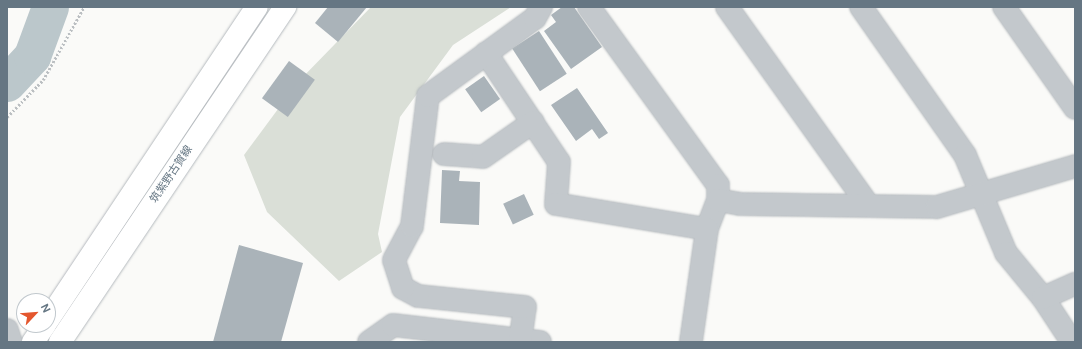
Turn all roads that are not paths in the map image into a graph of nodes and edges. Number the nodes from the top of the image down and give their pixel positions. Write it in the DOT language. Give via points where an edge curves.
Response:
graph roads {
  1 [pos="257,7"];
  2 [pos="285,7"];
  3 [pos="541,7"];
  4 [pos="590,7"];
  5 [pos="727,7"];
  6 [pos="861,7"];
  7 [pos="1004,7"];
  8 [pos="486,53"];
  9 [pos="1075,108"];
  10 [pos="533,122"];
  11 [pos="444,154"];
  12 [pos="1075,166"];
  13 [pos="982,194"];
  14 [pos="718,200"];
  15 [pos="868,205"];
  16 [pos="707,229"];
  17 [pos="1075,284"];
  18 [pos="1043,298"];
  19 [pos="56,308"];
  20 [pos="7,330"];
  21 [pos="39,333"];
  22 [pos="409,334"];
  23 [pos="527,341"];
  24 [pos="11,342"];
  25 [pos="33,342"];
  26 [pos="60,342"];
  27 [pos="369,342"];
  28 [pos="691,342"];
  29 [pos="1072,342"];
  1 -- 19 [label="main road, 筑紫野古賀線"];
  2 -- 26 [label="main road, 筑紫野古賀線"];
  3 -- 8 [label="street" via="535,18"];
  4 -- 14 [label="street" via="718,185"];
  5 -- 15 [label="street"];
  6 -- 13 [label="street" via="965,155"];
  7 -- 9 [label="street"];
  8 -- 10 [label="street"];
  8 -- 23 [label="street" via="428,96 412,226 394,260 394,271 403,288 418,296 525,307"];
  10 -- 11 [label="street" via="483,157"];
  10 -- 16 [label="street" via="559,162 556,204"];
  12 -- 13 [label="street"];
  13 -- 15 [label="street" via="937,207"];
  13 -- 18 [label="street" via="1006,253"];
  14 -- 15 [label="street" via="740,204"];
  14 -- 16 [label="street"];
  16 -- 28 [label="street"];
  17 -- 18 [label="street"];
  18 -- 29 [label="street"];
  20 -- 24 [label="street"];
  21 -- 25 [label="main road"];
  22 -- 23 [label="street"];
  22 -- 27 [label="street" via="393,325"];
}
